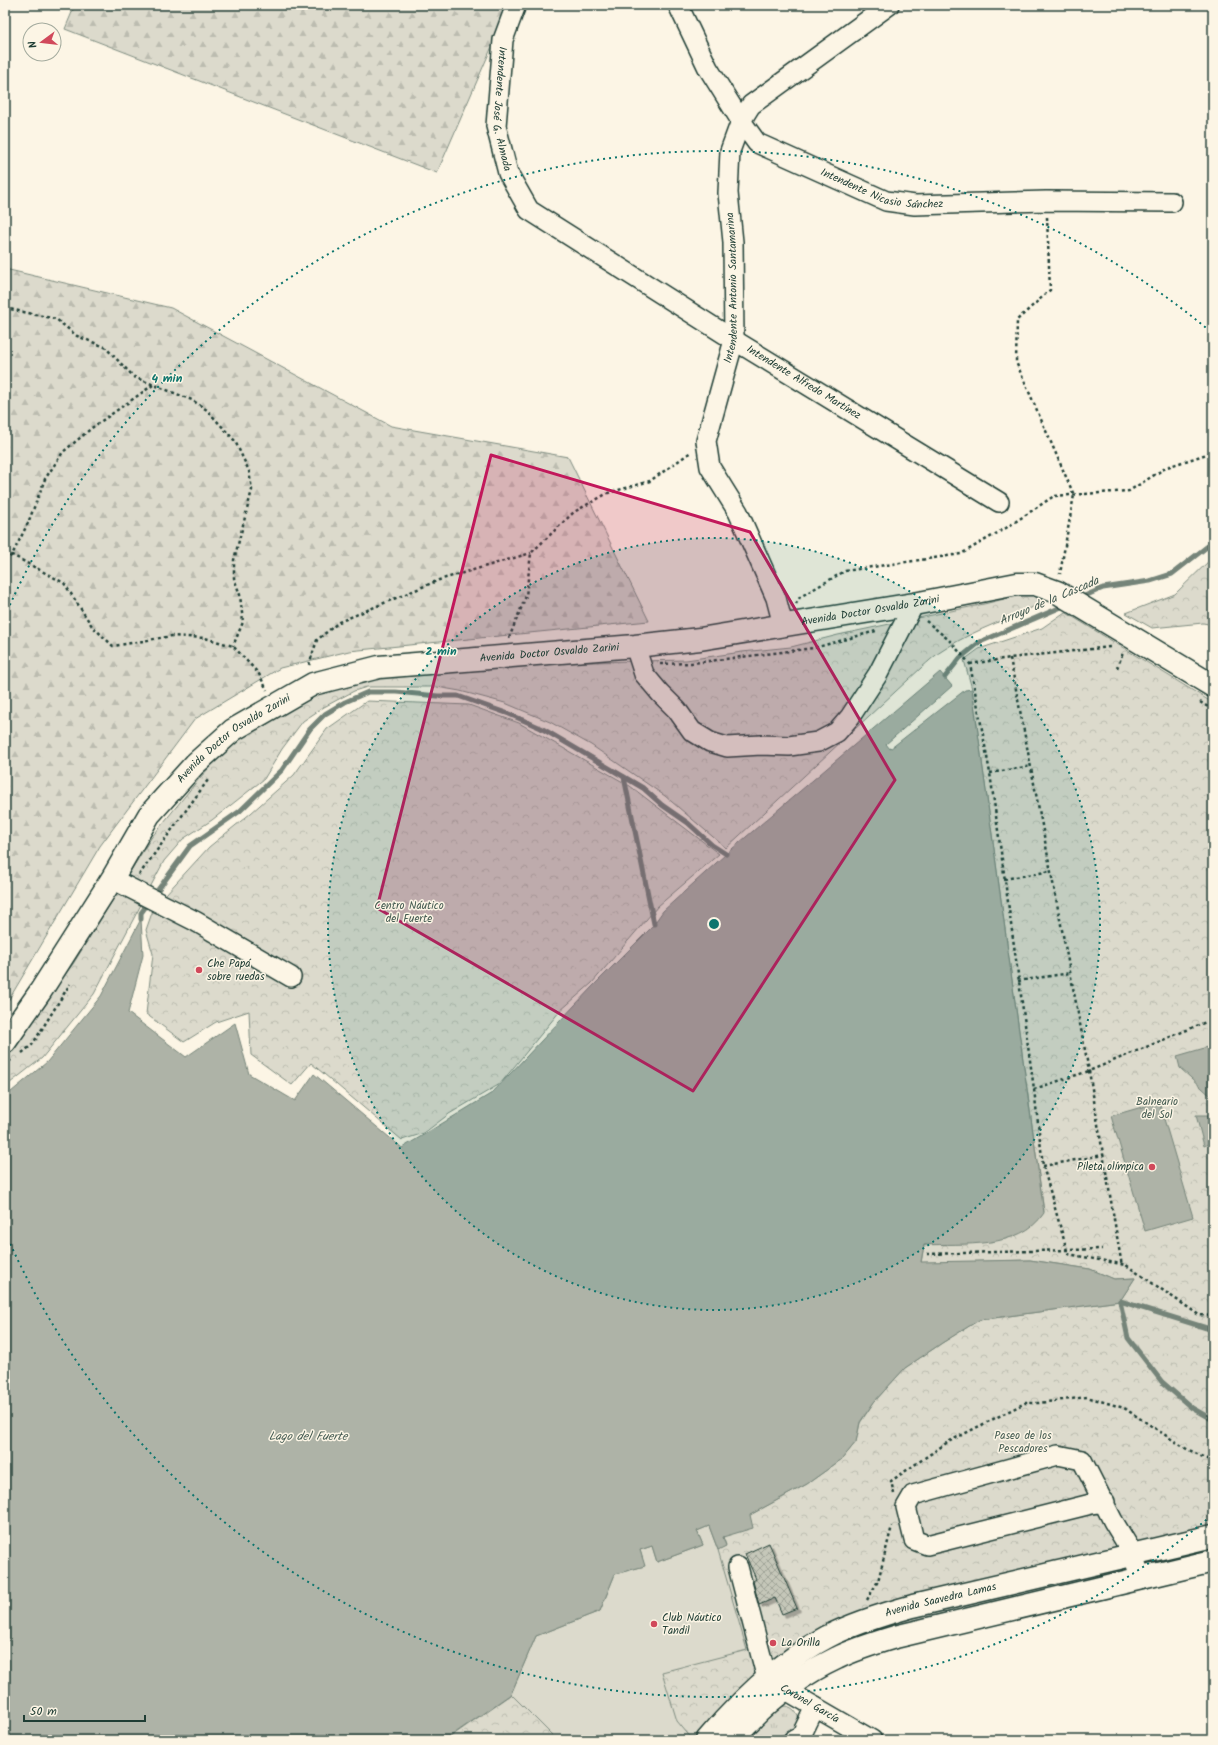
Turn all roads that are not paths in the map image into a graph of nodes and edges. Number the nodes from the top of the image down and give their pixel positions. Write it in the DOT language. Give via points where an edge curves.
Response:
graph roads {
  1 [pos="516,5"];
  2 [pos="678,5"];
  3 [pos="889,5"];
  4 [pos="741,121"];
  5 [pos="1172,202"];
  6 [pos="528,210"];
  7 [pos="734,340"];
  8 [pos="999,502"];
  9 [pos="914,604"];
  10 [pos="783,625"];
  11 [pos="638,655"];
  12 [pos="1213,686"];
  13 [pos="125,886"];
  14 [pos="291,977"];
  15 [pos="5,1042"];
  16 [pos="1105,1502"];
  17 [pos="1213,1536"];
  18 [pos="1133,1554"];
  19 [pos="1213,1561"];
  20 [pos="738,1567"];
  21 [pos="1140,1578"];
  22 [pos="776,1684"];
  23 [pos="815,1707"];
  24 [pos="798,1739"];
  25 [pos="707,1740"];
  26 [pos="732,1740"];
  27 [pos="872,1740"];
  1 -- 6 [label="street, Intendente José G. Almada" via="503,40 496,126 508,173"];
  2 -- 4 [label="street, Intendente Nicasio Sánchez" via="708,68"];
  3 -- 4 [label="street, Intendente Antonio Santamarina" via="751,105"];
  4 -- 5 [label="street, Intendente Nicasio Sánchez" via="757,143 886,201 915,205"];
  4 -- 7 [label="street, Intendente Antonio Santamarina" via="730,151 728,193 733,242"];
  6 -- 7 [label="street, Intendente Alfredo Martínez"];
  7 -- 8 [label="street, Intendente Alfredo Martínez"];
  7 -- 10 [label="street, Intendente Antonio Santamarina" via="706,441 710,467 738,512 776,598"];
  9 -- 10 [label="main road, Avenida Doctor Osvaldo Zarini"];
  9 -- 11 [label="street" via="878,674 850,717 837,732 818,742 789,746 728,747 710,742 692,731 677,710 644,674"];
  9 -- 12 [label="main road, Avenida Doctor Osvaldo Zarini" via="1016,584 1035,584 1057,592 1094,613"];
  10 -- 11 [label="main road, Avenida Doctor Osvaldo Zarini" via="700,639"];
  11 -- 13 [label="main road, Avenida Doctor Osvaldo Zarini" via="503,657 379,667 313,684 233,730 195,764 149,815"];
  13 -- 14 [label="street"];
  13 -- 15 [label="main road, Avenida Doctor Osvaldo Zarini" via="40,992"];
  16 -- 16 [label="street" via="1082,1460 1058,1455 913,1495 906,1507 914,1540 927,1545"];
  16 -- 18 [label="street"];
  17 -- 18 [label="main road, Avenida Saavedra Lamas"];
  18 -- 21 [label="street"];
  18 -- 22 [label="main road, Avenida Saavedra Lamas" via="884,1614 828,1637 803,1652"];
  19 -- 21 [label="main road, Avenida Saavedra Lamas"];
  20 -- 22 [label="street"];
  21 -- 22 [label="main road, Avenida Saavedra Lamas" via="895,1637 838,1657 814,1670"];
  22 -- 23 [label="street, Coronel García"];
  22 -- 25 [label="main road, Avenida Saavedra Lamas" via="748,1696"];
  22 -- 26 [label="main road, Avenida Saavedra Lamas" via="759,1712"];
  23 -- 24 [label="street"];
  23 -- 27 [label="street, Coronel García"];
}
